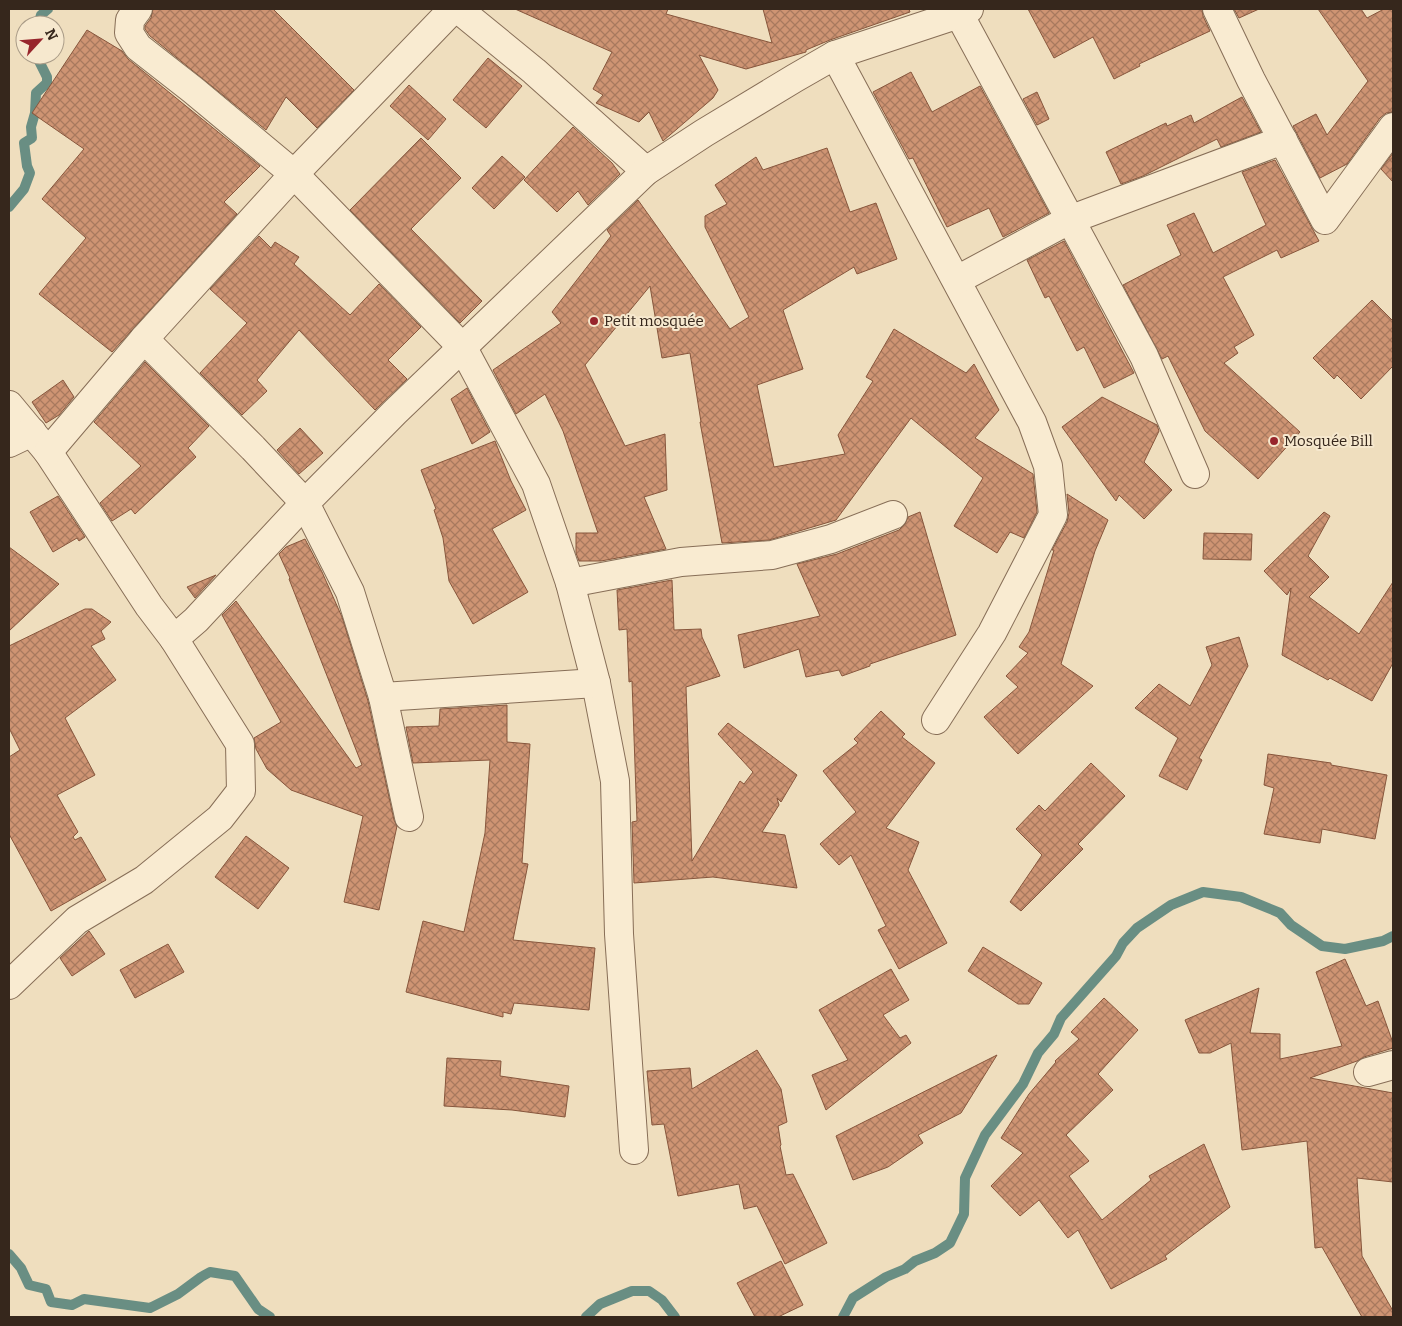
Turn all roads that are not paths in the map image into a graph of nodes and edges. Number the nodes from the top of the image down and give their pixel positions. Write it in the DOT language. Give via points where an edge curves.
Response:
graph roads {
  1 [pos="138,9"];
  2 [pos="453,9"];
  3 [pos="458,9"];
  4 [pos="1217,9"];
  5 [pos="964,11"];
  6 [pos="835,56"];
  7 [pos="1393,127"];
  8 [pos="1283,140"];
  9 [pos="646,171"];
  10 [pos="294,174"];
  11 [pos="1069,220"];
  12 [pos="957,280"];
  13 [pos="144,339"];
  14 [pos="463,348"];
  15 [pos="9,405"];
  16 [pos="30,442"];
  17 [pos="1195,474"];
  18 [pos="305,503"];
  19 [pos="893,515"];
  20 [pos="570,583"];
  21 [pos="174,639"];
  22 [pos="596,683"];
  23 [pos="383,697"];
  24 [pos="936,720"];
  25 [pos="409,817"];
  26 [pos="9,985"];
  27 [pos="634,1150"];
  1 -- 10 [label="street" via="130,20 129,33 138,47"];
  2 -- 10 [label="street"];
  3 -- 9 [label="street" via="534,71"];
  4 -- 8 [label="street"];
  5 -- 6 [label="street"];
  5 -- 11 [label="street"];
  6 -- 9 [label="street" via="720,123"];
  6 -- 12 [label="street"];
  7 -- 8 [label="street" via="1325,220"];
  8 -- 11 [label="street"];
  9 -- 14 [label="street"];
  10 -- 13 [label="street"];
  10 -- 14 [label="street"];
  11 -- 12 [label="street"];
  11 -- 17 [label="street" via="1144,356"];
  12 -- 24 [label="street" via="1032,422 1048,466 1053,515 992,632"];
  13 -- 16 [label="street"];
  13 -- 18 [label="street"];
  14 -- 18 [label="street" via="394,412"];
  14 -- 20 [label="street" via="536,484"];
  15 -- 16 [label="street"];
  16 -- 21 [label="street"];
  18 -- 21 [label="street" via="196,620"];
  18 -- 23 [label="street" via="350,592"];
  19 -- 20 [label="street" via="831,539 772,555 681,562"];
  20 -- 22 [label="street"];
  21 -- 26 [label="street" via="240,744 241,791 220,818 144,880 78,920"];
  22 -- 23 [label="street"];
  22 -- 27 [label="street" via="615,781 618,934"];
  23 -- 25 [label="street"];
}
